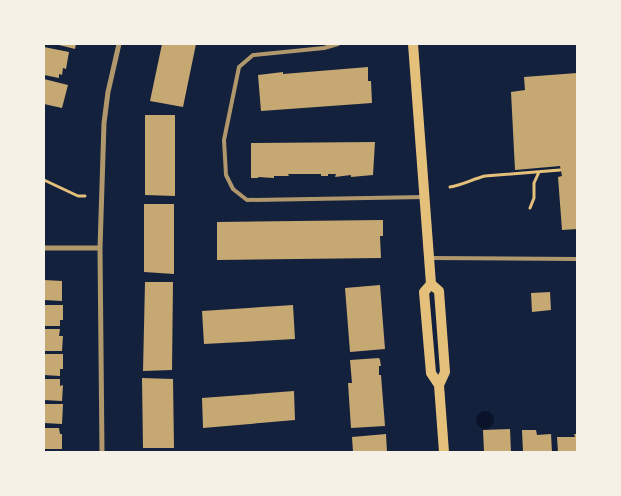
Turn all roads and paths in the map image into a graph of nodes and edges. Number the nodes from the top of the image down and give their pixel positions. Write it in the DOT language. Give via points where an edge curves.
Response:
graph roads {
  1 [pos="119,44"];
  2 [pos="338,44"];
  3 [pos="413,44"];
  4 [pos="560,170"];
  5 [pos="539,172"];
  6 [pos="44,180"];
  7 [pos="450,187"];
  8 [pos="85,196"];
  9 [pos="425,196"];
  10 [pos="530,208"];
  11 [pos="44,248"];
  12 [pos="100,248"];
  13 [pos="429,258"];
  14 [pos="577,259"];
  15 [pos="431,284"];
  16 [pos="439,385"];
  17 [pos="102,452"];
  18 [pos="444,452"];
  1 -- 12 [label="street" via="104,123"];
  2 -- 9 [label="lane" via="253,55 239,67 224,140 226,175 233,189 247,200"];
  3 -- 9 [label="main road"];
  4 -- 5 [label="path"];
  5 -- 7 [label="path" via="486,176"];
  5 -- 10 [label="path"];
  6 -- 8 [label="path" via="78,196"];
  9 -- 13 [label="main road"];
  11 -- 12 [label="street"];
  12 -- 17 [label="street"];
  13 -- 14 [label="lane"];
  13 -- 15 [label="main road"];
  15 -- 16 [label="main road" via="439,291 445,372"];
  15 -- 16 [label="main road" via="424,292 431,373"];
  16 -- 18 [label="main road"];
}
